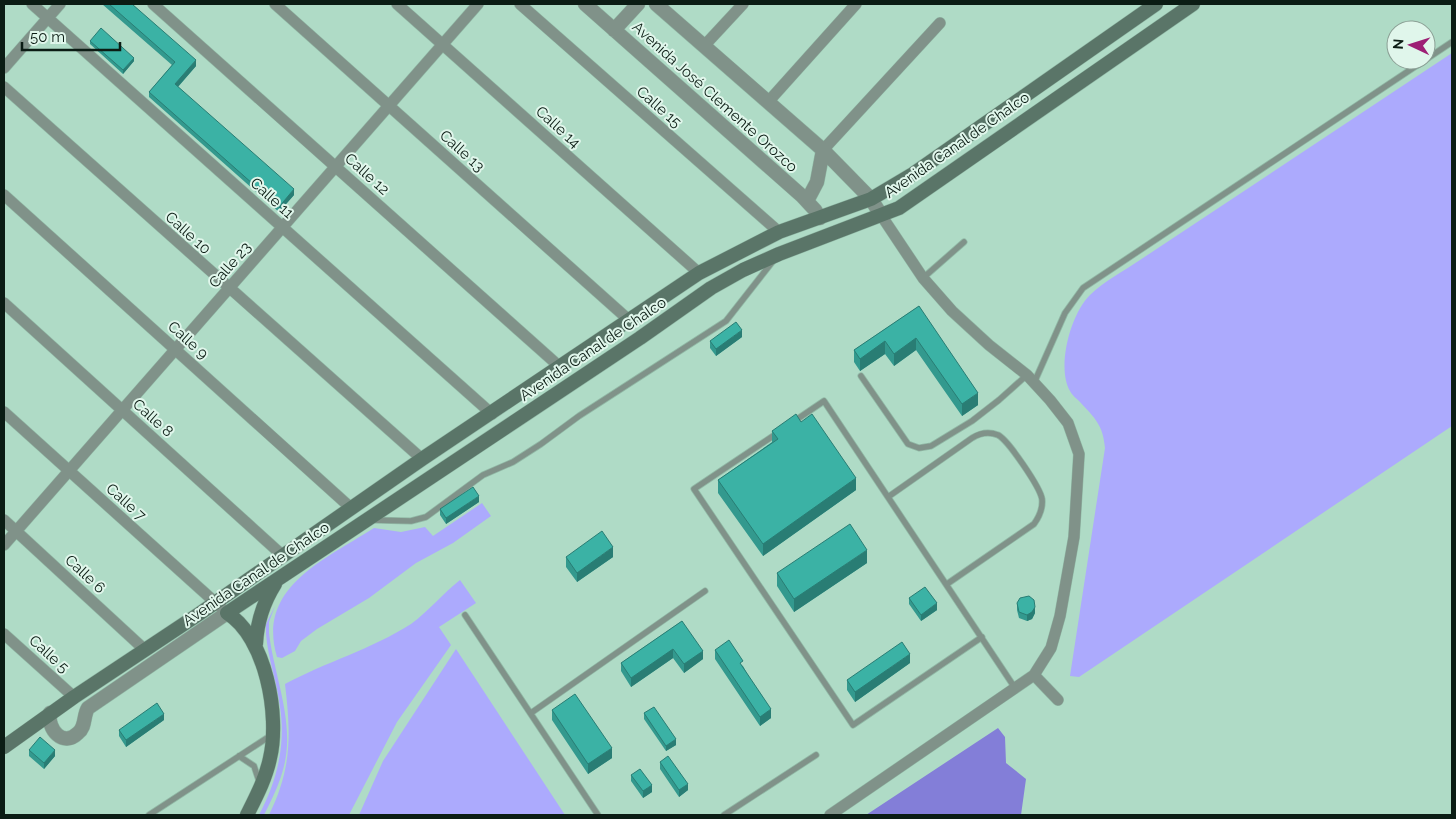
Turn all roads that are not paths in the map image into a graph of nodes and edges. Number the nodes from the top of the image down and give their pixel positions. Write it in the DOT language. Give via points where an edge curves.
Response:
graph roads {
  1 [pos="32,4"];
  2 [pos="60,4"];
  3 [pos="153,4"];
  4 [pos="274,4"];
  5 [pos="397,4"];
  6 [pos="478,4"];
  7 [pos="520,4"];
  8 [pos="585,4"];
  9 [pos="638,4"];
  10 [pos="656,4"];
  11 [pos="743,4"];
  12 [pos="856,4"];
  13 [pos="1156,4"];
  14 [pos="1193,4"];
  15 [pos="48,18"];
  16 [pos="940,23"];
  17 [pos="614,30"];
  18 [pos="1452,42"];
  19 [pos="442,44"];
  20 [pos="704,46"];
  21 [pos="4,68"];
  22 [pos="4,87"];
  23 [pos="768,102"];
  24 [pos="389,106"];
  25 [pos="823,150"];
  26 [pos="336,166"];
  27 [pos="4,195"];
  28 [pos="871,199"];
  29 [pos="807,201"];
  30 [pos="882,215"];
  31 [pos="820,218"];
  32 [pos="282,227"];
  33 [pos="778,232"];
  34 [pos="964,242"];
  35 [pos="779,254"];
  36 [pos="699,273"];
  37 [pos="923,278"];
  38 [pos="228,289"];
  39 [pos="4,303"];
  40 [pos="630,321"];
  41 [pos="176,349"];
  42 [pos="560,367"];
  43 [pos="861,376"];
  44 [pos="1030,379"];
  45 [pos="122,410"];
  46 [pos="4,412"];
  47 [pos="492,414"];
  48 [pos="422,459"];
  49 [pos="69,470"];
  50 [pos="888,497"];
  51 [pos="351,508"];
  52 [pos="4,520"];
  53 [pos="365,520"];
  54 [pos="16,531"];
  55 [pos="4,545"];
  56 [pos="282,555"];
  57 [pos="276,582"];
  58 [pos="946,584"];
  59 [pos="705,591"];
  60 [pos="214,602"];
  61 [pos="227,613"];
  62 [pos="465,615"];
  63 [pos="4,634"];
  64 [pos="982,637"];
  65 [pos="258,649"];
  66 [pos="145,650"];
  67 [pos="1034,675"];
  68 [pos="1015,688"];
  69 [pos="74,697"];
  70 [pos="1058,700"];
  71 [pos="50,713"];
  72 [pos="530,714"];
  73 [pos="273,734"];
  74 [pos="5,744"];
  75 [pos="816,755"];
  76 [pos="239,756"];
  77 [pos="258,790"];
  78 [pos="149,815"];
  79 [pos="247,815"];
  80 [pos="598,815"];
  81 [pos="724,815"];
  82 [pos="830,815"];
  1 -- 15 [label="street, Calle 11"];
  2 -- 15 [label="street"];
  3 -- 26 [label="street, Calle 12"];
  4 -- 24 [label="street, Calle 13"];
  5 -- 19 [label="street, Calle 14"];
  6 -- 19 [label="street, Calle 23"];
  7 -- 33 [label="street, Calle 15"];
  8 -- 17 [label="street, Avenida José Clemente Orozco"];
  9 -- 17 [label="street"];
  10 -- 20 [label="street, Avenida José Clemente Orozco"];
  11 -- 20 [label="street"];
  12 -- 23 [label="street"];
  13 -- 28 [label="main road, Avenida Canal de Chalco" via="913,174"];
  14 -- 30 [label="main road, Avenida Canal de Chalco" via="899,208"];
  15 -- 21 [label="street"];
  15 -- 32 [label="street, Calle 11"];
  16 -- 25 [label="street"];
  17 -- 29 [label="street, Avenida José Clemente Orozco"];
  18 -- 44 [label="lane" via="1083,288 1065,313"];
  19 -- 24 [label="street, Calle 23"];
  19 -- 36 [label="street, Calle 14"];
  20 -- 23 [label="street, Avenida José Clemente Orozco"];
  22 -- 38 [label="street, Calle 10"];
  23 -- 25 [label="street, Avenida José Clemente Orozco"];
  24 -- 26 [label="street, Calle 23"];
  24 -- 40 [label="street, Calle 13"];
  25 -- 28 [label="street, Avenida José Clemente Orozco"];
  25 -- 29 [label="street" via="817,182"];
  26 -- 32 [label="street, Calle 23"];
  26 -- 42 [label="street, Calle 12"];
  27 -- 41 [label="street, Calle 9"];
  28 -- 30 [label="street, Avenida José Clemente Orozco"];
  28 -- 31 [label="main road, Avenida Canal de Chalco"];
  29 -- 31 [label="street, Avenida José Clemente Orozco"];
  30 -- 35 [label="main road, Avenida Canal de Chalco"];
  30 -- 37 [label="street"];
  31 -- 33 [label="main road, Avenida Canal de Chalco"];
  32 -- 38 [label="street, Calle 23"];
  32 -- 47 [label="street, Calle 11"];
  33 -- 36 [label="main road, Avenida Canal de Chalco"];
  34 -- 37 [label="lane"];
  35 -- 53 [label="main road, Avenida Canal de Chalco" via="711,288"];
  35 -- 53 [label="lane" via="726,321 513,462 483,475 426,516 411,521"];
  36 -- 40 [label="main road, Avenida Canal de Chalco"];
  37 -- 44 [label="street" via="977,334"];
  38 -- 41 [label="street, Calle 23"];
  38 -- 48 [label="street, Calle 10"];
  39 -- 45 [label="street, Calle 8"];
  40 -- 42 [label="main road, Avenida Canal de Chalco"];
  41 -- 45 [label="street, Calle 23"];
  41 -- 51 [label="street, Calle 9"];
  42 -- 47 [label="main road, Avenida Canal de Chalco"];
  43 -- 44 [label="lane" via="908,444 919,448 931,446 972,421"];
  44 -- 67 [label="street" via="1068,423 1079,454 1074,537 1060,616 1051,648"];
  45 -- 49 [label="street, Calle 23"];
  45 -- 56 [label="street, Calle 8"];
  46 -- 49 [label="street, Calle 7"];
  47 -- 48 [label="main road, Avenida Canal de Chalco"];
  48 -- 51 [label="main road, Avenida Canal de Chalco"];
  49 -- 54 [label="street, Calle 23"];
  49 -- 60 [label="street, Calle 7"];
  50 -- 58 [label="lane"];
  50 -- 58 [label="lane" via="983,433 995,434 1005,440 1025,470 1042,498 1038,518 1029,529"];
  50 -- 64 [label="lane" via="824,401 694,489 852,725"];
  51 -- 56 [label="main road, Avenida Canal de Chalco"];
  52 -- 54 [label="street, Calle 6"];
  53 -- 57 [label="main road, Avenida Canal de Chalco"];
  54 -- 55 [label="street, Calle 23"];
  54 -- 66 [label="street, Calle 6"];
  56 -- 60 [label="main road, Avenida Canal de Chalco"];
  57 -- 61 [label="main road, Avenida Canal de Chalco"];
  57 -- 65 [label="main road" via="263,606 257,630"];
  58 -- 64 [label="lane"];
  59 -- 72 [label="lane"];
  60 -- 61 [label="street, Calle 7"];
  60 -- 66 [label="main road, Avenida Canal de Chalco"];
  61 -- 65 [label="main road" via="245,629"];
  61 -- 71 [label="street, Avenida Canal de Chalco" via="88,708 83,727 76,735 67,738 57,735 50,726"];
  62 -- 72 [label="lane"];
  63 -- 69 [label="street, Calle 5"];
  64 -- 68 [label="lane"];
  65 -- 73 [label="main road" via="271,704"];
  66 -- 69 [label="main road, Avenida Canal de Chalco"];
  67 -- 68 [label="street"];
  67 -- 70 [label="street"];
  68 -- 82 [label="street"];
  69 -- 71 [label="main road, Avenida Canal de Chalco"];
  71 -- 74 [label="main road, Avenida Canal de Chalco"];
  72 -- 80 [label="lane"];
  73 -- 76 [label="lane"];
  73 -- 77 [label="main road" via="270,757"];
  75 -- 81 [label="lane"];
  76 -- 77 [label="lane" via="250,761 257,771"];
  76 -- 78 [label="lane"];
  77 -- 79 [label="main road"];
}
